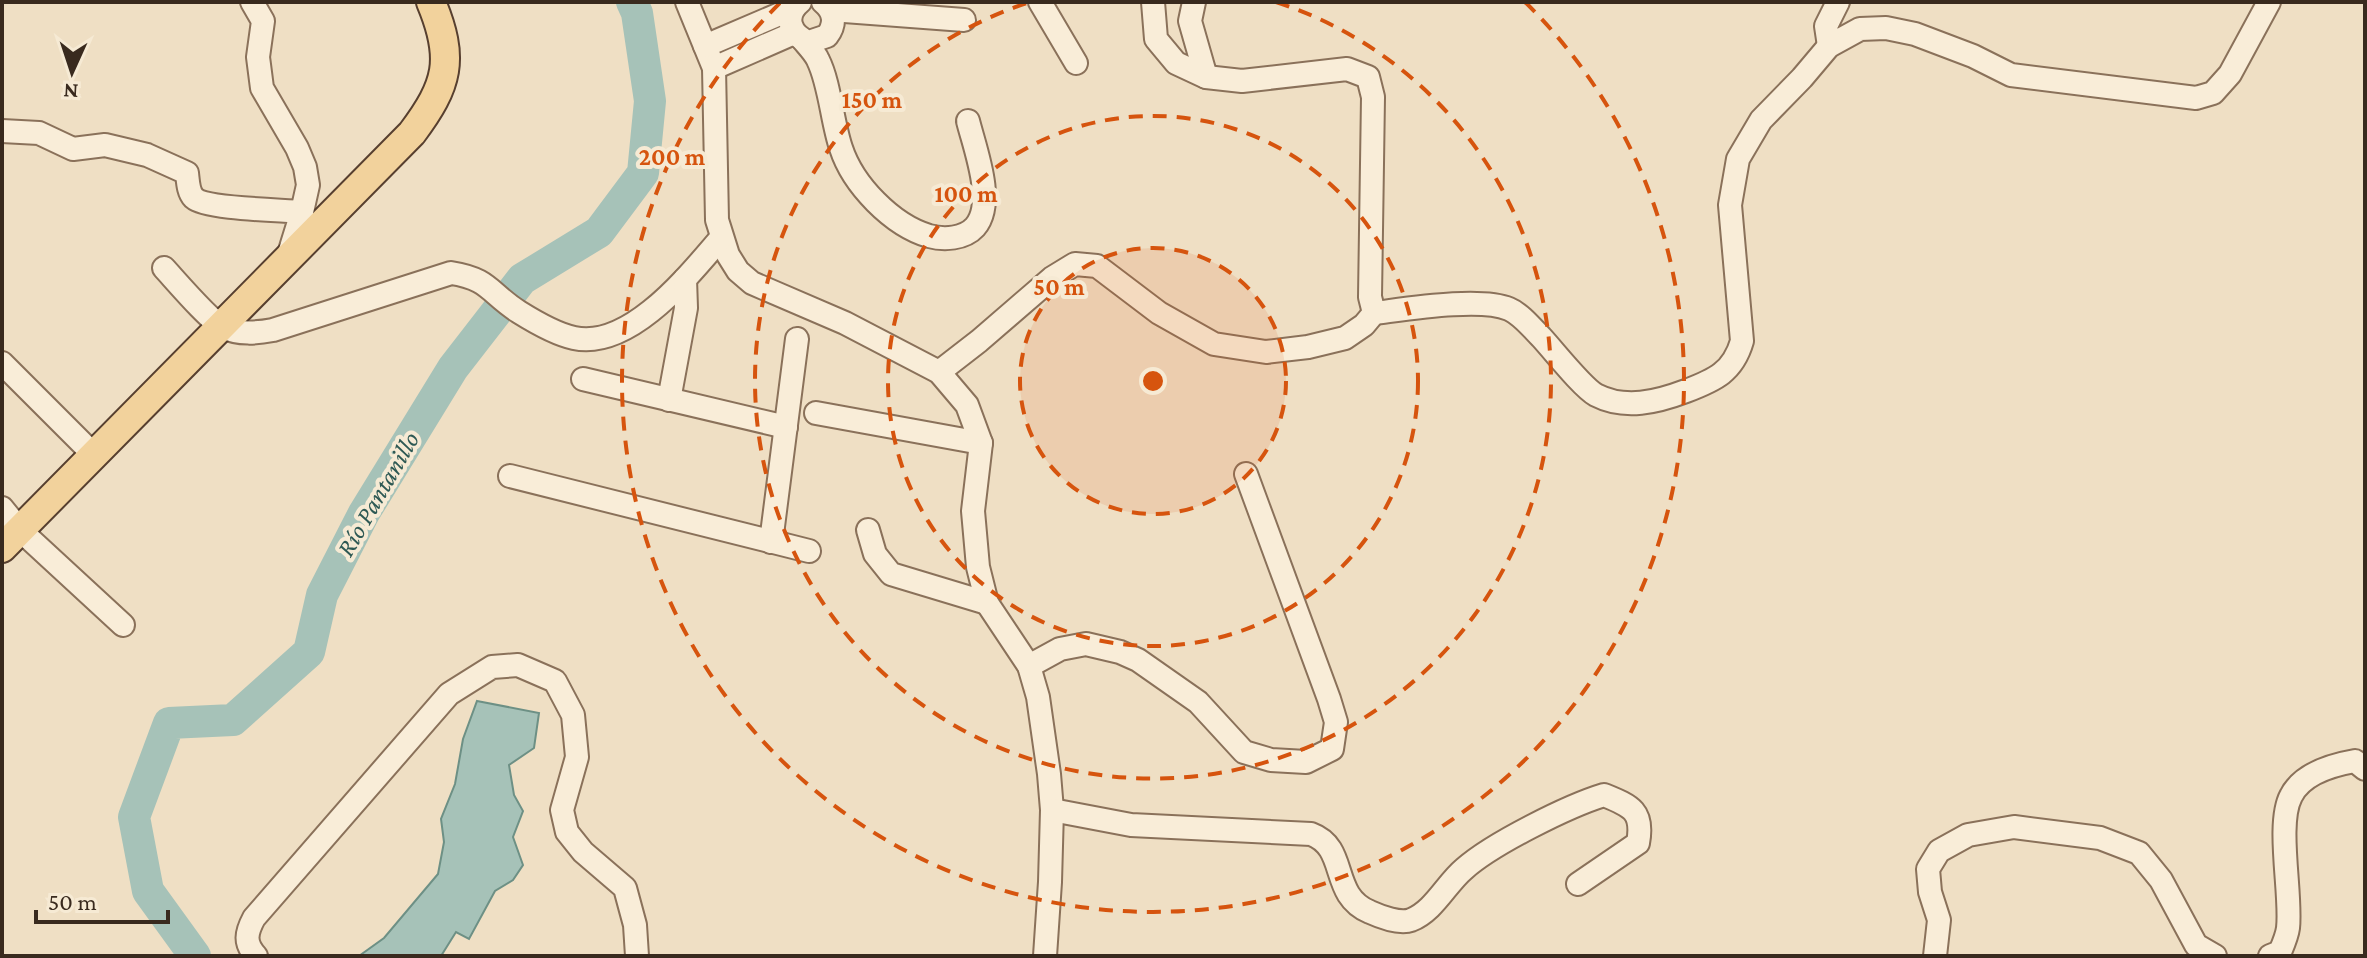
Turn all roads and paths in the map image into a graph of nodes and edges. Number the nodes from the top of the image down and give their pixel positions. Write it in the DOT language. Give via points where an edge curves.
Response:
graph roads {
  1 [pos="252,2"];
  2 [pos="431,2"];
  3 [pos="687,2"];
  4 [pos="1040,2"];
  5 [pos="1153,2"];
  6 [pos="1194,2"];
  7 [pos="1838,2"];
  8 [pos="2269,2"];
  9 [pos="797,4"];
  10 [pos="831,12"];
  11 [pos="964,20"];
  12 [pos="799,37"];
  13 [pos="705,46"];
  14 [pos="1829,46"];
  15 [pos="818,60"];
  16 [pos="1076,63"];
  17 [pos="714,68"];
  18 [pos="1206,77"];
  19 [pos="968,121"];
  20 [pos="2,131"];
  21 [pos="302,212"];
  22 [pos="721,238"];
  23 [pos="288,258"];
  24 [pos="164,268"];
  25 [pos="685,279"];
  26 [pos="1374,313"];
  27 [pos="221,327"];
  28 [pos="797,339"];
  29 [pos="2,363"];
  30 [pos="939,372"];
  31 [pos="583,379"];
  32 [pos="669,400"];
  33 [pos="816,413"];
  34 [pos="786,427"];
  35 [pos="981,443"];
  36 [pos="95,456"];
  37 [pos="1246,474"];
  38 [pos="510,476"];
  39 [pos="2,508"];
  40 [pos="868,530"];
  41 [pos="11,539"];
  42 [pos="771,542"];
  43 [pos="809,551"];
  44 [pos="987,603"];
  45 [pos="123,625"];
  46 [pos="1029,666"];
  47 [pos="2365,769"];
  48 [pos="1052,810"];
  49 [pos="1578,884"];
  50 [pos="256,956"];
  51 [pos="637,956"];
  52 [pos="1045,956"];
  53 [pos="1935,956"];
  54 [pos="2215,956"];
  55 [pos="2270,956"];
  1 -- 21 [label="street" via="263,21 258,57 262,88 305,167 308,185"];
  2 -- 23 [label="main road" via="439,21 445,75 434,103 412,133"];
  3 -- 13 [label="street"];
  4 -- 16 [label="street"];
  5 -- 18 [label="street" via="1156,39 1176,63"];
  6 -- 18 [label="street" via="1190,21"];
  7 -- 14 [label="street" via="1826,26"];
  8 -- 14 [label="street" via="2230,74 2213,93 2196,98 2011,75 1915,34 1886,28 1860,29"];
  9 -- 12 [label="street" via="790,20"];
  9 -- 13 [label="street"];
  10 -- 11 [label="street"];
  10 -- 12 [label="street" via="822,40"];
  10 -- 15 [label="street"];
  12 -- 15 [label="street"];
  12 -- 17 [label="street"];
  13 -- 17 [label="street"];
  14 -- 26 [label="street" via="1761,120 1738,159 1730,205 1742,341 1728,370 1661,401 1624,404 1595,394 1511,310 1489,303"];
  15 -- 19 [label="street" via="841,151 865,190 890,216 917,231 957,237 974,228 984,212 983,179"];
  17 -- 22 [label="street"];
  18 -- 26 [label="street" via="1242,81 1347,69 1368,77 1373,97"];
  20 -- 21 [label="street" via="39,133 73,149 105,145 147,155 187,173 195,200"];
  21 -- 23 [label="street"];
  22 -- 25 [label="street"];
  22 -- 30 [label="street" via="738,271 752,283"];
  23 -- 27 [label="main road"];
  24 -- 27 [label="street"];
  25 -- 27 [label="street" via="641,318 610,336 576,339 538,324 483,282 451,273 273,330"];
  25 -- 32 [label="street" via="686,308"];
  26 -- 30 [label="street" via="1345,338 1308,347 1266,352 1214,344 1159,313 1097,266 1075,264"];
  27 -- 36 [label="main road"];
  28 -- 34 [label="street"];
  29 -- 36 [label="street"];
  30 -- 35 [label="street" via="967,405"];
  31 -- 32 [label="street"];
  32 -- 34 [label="street"];
  33 -- 35 [label="street"];
  34 -- 42 [label="street"];
  35 -- 44 [label="street" via="973,511"];
  36 -- 41 [label="main road"];
  37 -- 46 [label="street" via="1329,699 1336,722 1332,749 1306,762 1244,752 1198,702 1120,652 1086,644 1060,649"];
  38 -- 42 [label="street"];
  39 -- 41 [label="street"];
  40 -- 44 [label="street" via="875,554 891,574"];
  41 -- 45 [label="street"];
  42 -- 43 [label="street"];
  44 -- 46 [label="street"];
  46 -- 48 [label="street"];
  47 -- 55 [label="street" via="2355,761 2333,765 2308,778 2291,796 2286,816 2288,928 2280,952"];
  48 -- 49 [label="street" via="1131,825 1311,834 1328,844 1350,901 1380,916 1410,921 1486,852 1586,801 1604,795 1626,804 1641,826 1638,843"];
  48 -- 52 [label="street"];
  50 -- 51 [label="street" via="247,941 254,918 449,694 492,667 518,665 555,681 573,715 577,757 562,810 567,832 625,888"];
  53 -- 54 [label="street" via="1939,920 1928,869 1939,851 1968,835 2014,827 2100,838 2139,853 2161,880 2196,945"];
}
